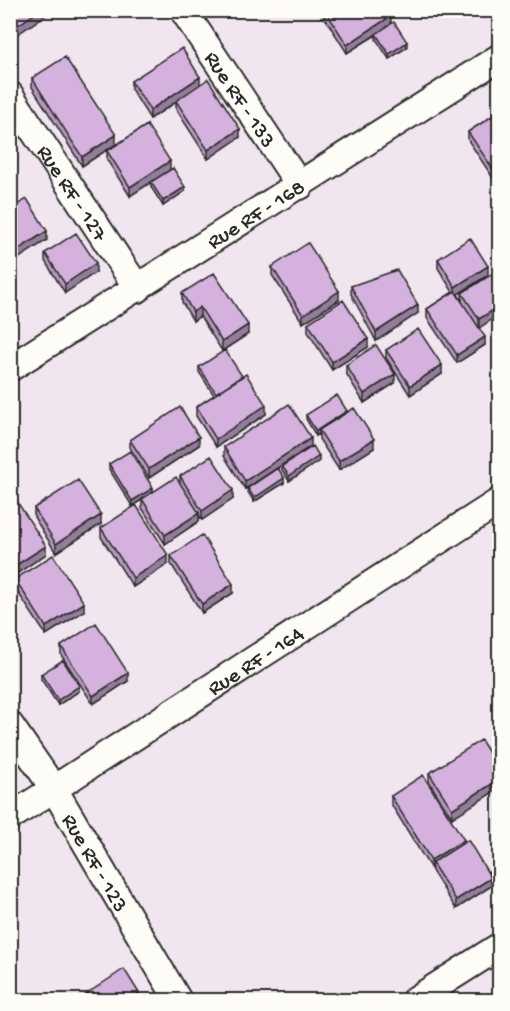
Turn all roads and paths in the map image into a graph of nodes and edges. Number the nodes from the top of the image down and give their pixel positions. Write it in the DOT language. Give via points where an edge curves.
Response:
graph roads {
  1 [pos="183,10"];
  2 [pos="500,57"];
  3 [pos="10,95"];
  4 [pos="300,186"];
  5 [pos="138,289"];
  6 [pos="10,368"];
  7 [pos="500,501"];
  8 [pos="10,725"];
  9 [pos="54,789"];
  10 [pos="10,817"];
  11 [pos="500,946"];
  12 [pos="178,1000"];
  13 [pos="415,1000"];
  1 -- 4 [label="street, Rue RF - 133"];
  2 -- 4 [label="street, Rue RF - 168"];
  3 -- 5 [label="street, Rue RF - 127"];
  4 -- 5 [label="street, Rue RF - 168"];
  5 -- 6 [label="street, Rue RF - 168"];
  7 -- 9 [label="street, Rue RF - 164"];
  8 -- 9 [label="street, Rue RF - 123"];
  9 -- 10 [label="street, Rue RF - 164"];
  9 -- 12 [label="street, Rue RF - 123"];
  11 -- 13 [label="street"];
}
